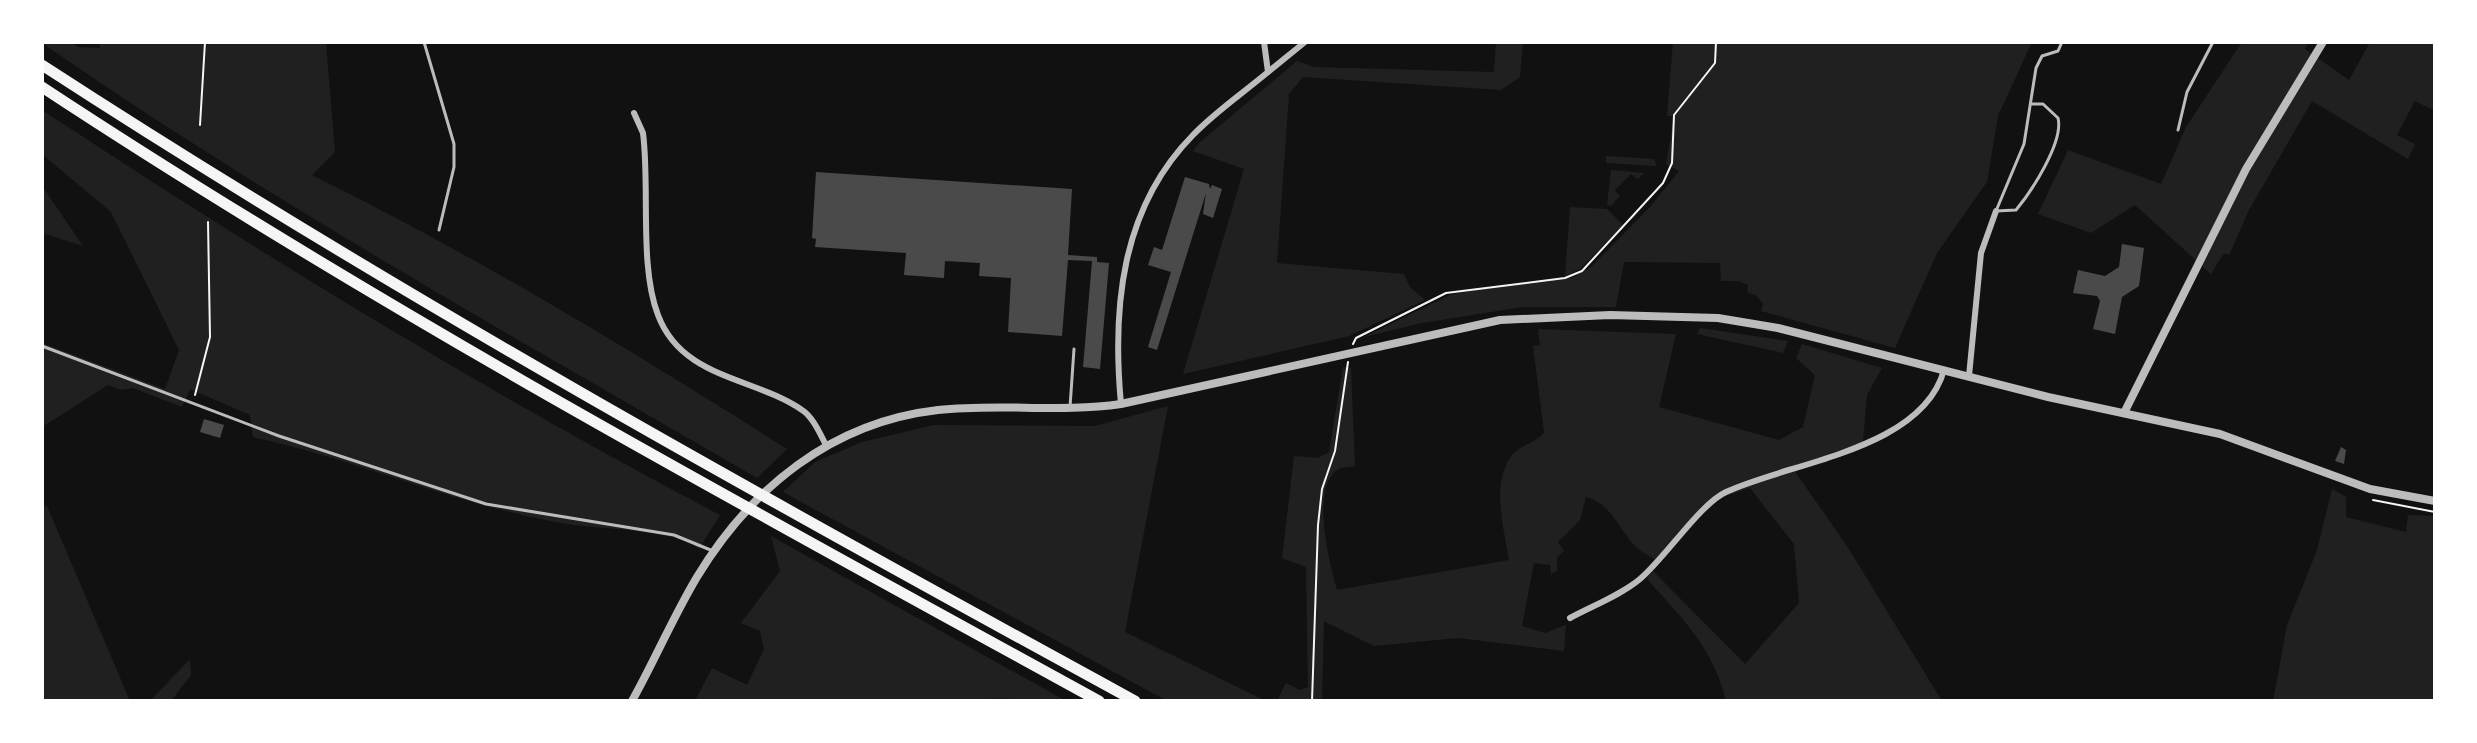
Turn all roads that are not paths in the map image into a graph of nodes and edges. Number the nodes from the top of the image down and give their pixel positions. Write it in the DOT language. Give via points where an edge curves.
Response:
graph roads {
  1 [pos="424,42"];
  2 [pos="1264,42"];
  3 [pos="1305,42"];
  4 [pos="2062,42"];
  5 [pos="2213,42"];
  6 [pos="2323,42"];
  7 [pos="42,65"];
  8 [pos="1268,72"];
  9 [pos="42,87"];
  10 [pos="2032,104"];
  11 [pos="634,113"];
  12 [pos="2178,130"];
  13 [pos="1996,211"];
  14 [pos="439,230"];
  15 [pos="42,346"];
  16 [pos="1074,349"];
  17 [pos="1944,370"];
  18 [pos="1969,376"];
  19 [pos="1121,404"];
  20 [pos="1070,410"];
  21 [pos="2124,413"];
  22 [pos="826,445"];
  23 [pos="2435,501"];
  24 [pos="714,551"];
  25 [pos="1570,618"];
  26 [pos="632,701"];
  27 [pos="1099,701"];
  28 [pos="1135,701"];
  1 -- 14 [label="lane" via="454,144"];
  2 -- 8 [label="street"];
  3 -- 8 [label="street"];
  4 -- 10 [label="lane" via="2058,51 2042,56 2037,64"];
  5 -- 12 [label="lane" via="2187,92"];
  6 -- 21 [label="street" via="2252,158"];
  7 -- 28 [label="highway" via="341,253 538,369"];
  8 -- 19 [label="street" via="1195,133 1148,198 1133,231 1117,303"];
  9 -- 27 [label="highway" via="332,269 796,535"];
  10 -- 13 [label="lane" via="2024,144"];
  10 -- 13 [label="lane" via="2043,104 2058,118 2055,143 2032,191 2016,210"];
  11 -- 22 [label="street" via="643,133 650,276 663,327 703,366 804,411"];
  13 -- 18 [label="street" via="1981,253"];
  15 -- 24 [label="lane" via="309,447 486,504 674,535"];
  16 -- 20 [label="lane"];
  17 -- 18 [label="street"];
  17 -- 19 [label="street" via="1778,328 1697,317 1537,316 1463,327"];
  17 -- 25 [label="street" via="1933,395 1912,417 1859,446 1724,493 1636,582"];
  18 -- 21 [label="street"];
  19 -- 20 [label="street"];
  20 -- 22 [label="street" via="933,411 882,422"];
  21 -- 23 [label="street" via="2220,434 2370,489"];
  22 -- 24 [label="street" via="773,482"];
  24 -- 26 [label="street"];
}
